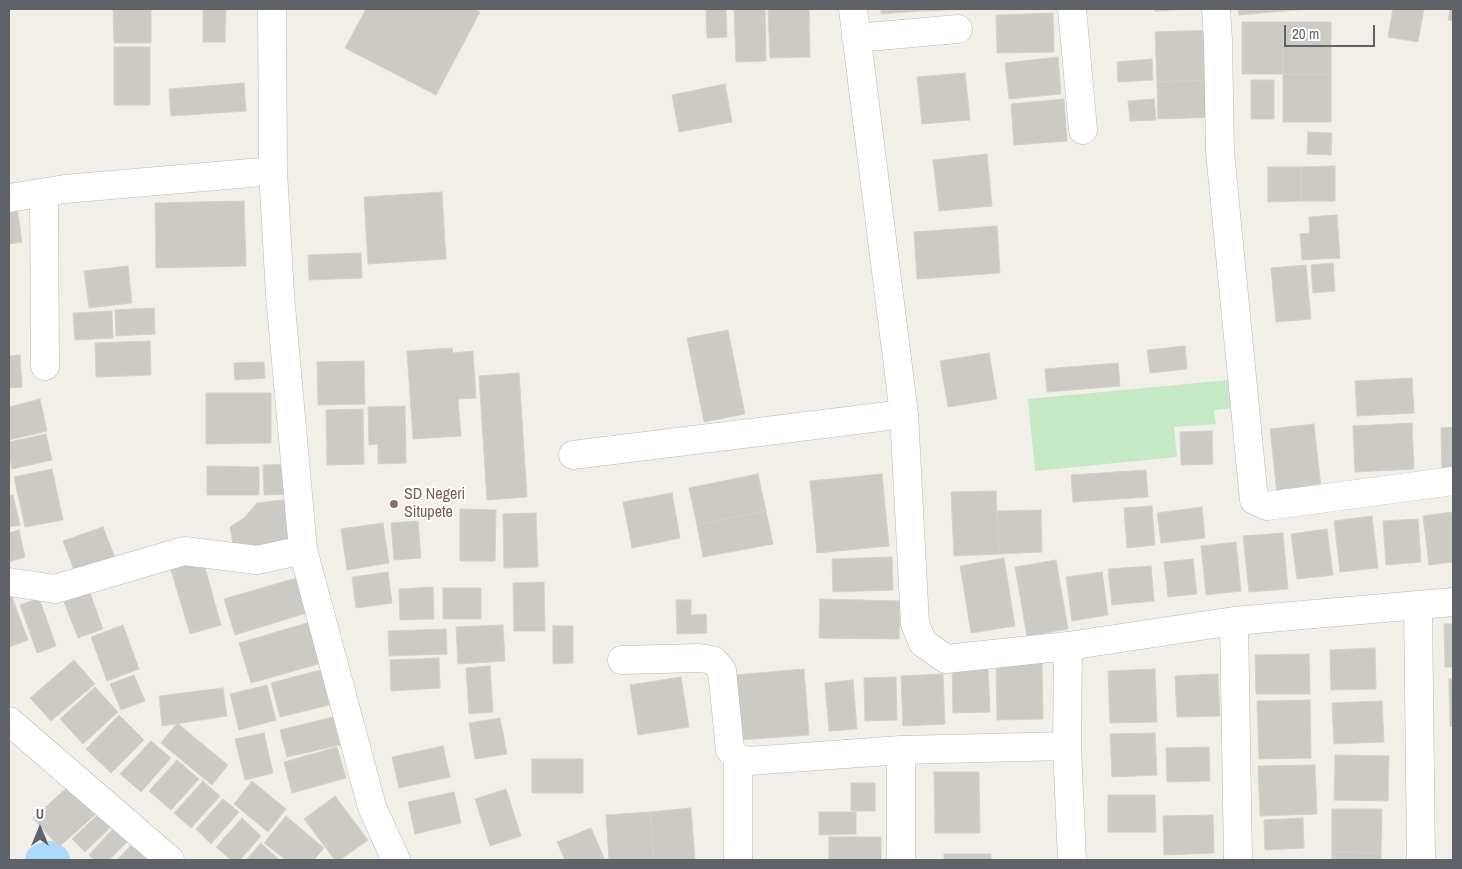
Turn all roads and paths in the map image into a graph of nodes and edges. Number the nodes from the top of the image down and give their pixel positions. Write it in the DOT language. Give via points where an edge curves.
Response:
graph roads {
  1 [pos="272,9"];
  2 [pos="853,9"];
  3 [pos="1072,9"];
  4 [pos="1216,9"];
  5 [pos="958,29"];
  6 [pos="856,38"];
  7 [pos="1083,130"];
  8 [pos="273,171"];
  9 [pos="44,194"];
  10 [pos="9,198"];
  11 [pos="45,366"];
  12 [pos="904,414"];
  13 [pos="573,455"];
  14 [pos="1453,480"];
  15 [pos="303,550"];
  16 [pos="9,582"];
  17 [pos="1453,602"];
  18 [pos="1418,606"];
  19 [pos="1234,621"];
  20 [pos="1068,646"];
  21 [pos="622,660"];
  22 [pos="9,721"];
  23 [pos="1067,746"];
  24 [pos="901,750"];
  25 [pos="738,758"];
  26 [pos="170,860"];
  27 [pos="396,860"];
  28 [pos="738,860"];
  29 [pos="901,860"];
  30 [pos="1072,860"];
  31 [pos="1238,860"];
  32 [pos="1421,860"];
  1 -- 8 [label="street"];
  2 -- 6 [label="street"];
  3 -- 7 [label="street"];
  4 -- 14 [label="street" via="1220,152 1254,500 1267,506"];
  5 -- 6 [label="street"];
  6 -- 12 [label="street"];
  8 -- 9 [label="street" via="65,189"];
  8 -- 15 [label="street" via="280,295"];
  9 -- 10 [label="street"];
  9 -- 11 [label="street"];
  12 -- 13 [label="street"];
  12 -- 20 [label="street" via="915,624 923,643 946,659"];
  15 -- 16 [label="street" via="257,560 184,551 55,589"];
  15 -- 27 [label="street" via="372,807"];
  17 -- 18 [label="street"];
  18 -- 19 [label="street"];
  18 -- 32 [label="street"];
  19 -- 20 [label="street"];
  19 -- 31 [label="street"];
  20 -- 23 [label="street"];
  21 -- 25 [label="street" via="714,660 722,670 730,750"];
  22 -- 26 [label="street"];
  23 -- 24 [label="street"];
  23 -- 30 [label="street"];
  24 -- 25 [label="street" via="749,761"];
  24 -- 29 [label="street"];
  25 -- 28 [label="street"];
}
